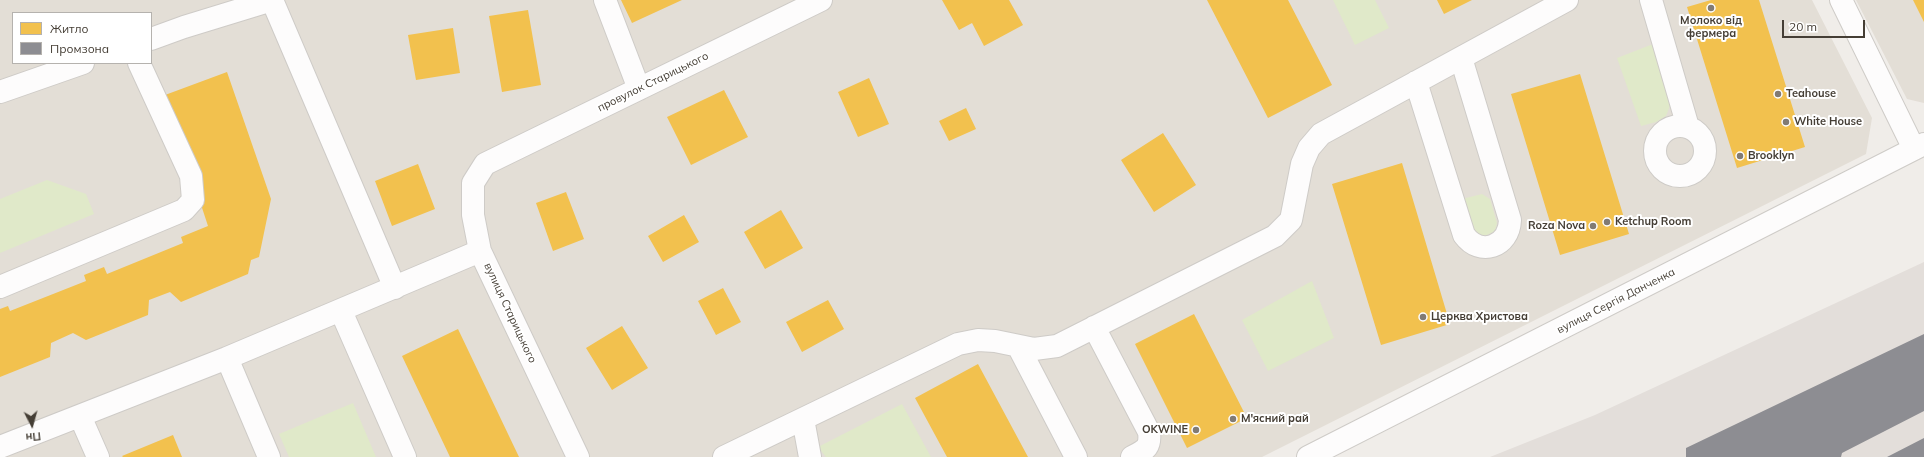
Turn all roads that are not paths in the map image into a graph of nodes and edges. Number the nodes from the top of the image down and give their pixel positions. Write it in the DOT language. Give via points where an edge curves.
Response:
graph roads {
  1 [pos="606,0"];
  2 [pos="821,0"];
  3 [pos="1567,0"];
  4 [pos="1651,0"];
  5 [pos="1841,0"];
  6 [pos="152,39"];
  7 [pos="1461,58"];
  8 [pos="80,64"];
  9 [pos="139,64"];
  10 [pos="1416,82"];
  11 [pos="639,89"];
  12 [pos="0,92"];
  13 [pos="1688,127"];
  14 [pos="1919,147"];
  15 [pos="485,164"];
  16 [pos="480,251"];
  17 [pos="0,287"];
  18 [pos="395,288"];
  19 [pos="341,311"];
  20 [pos="1094,327"];
  21 [pos="1018,346"];
  22 [pos="227,358"];
  23 [pos="80,416"];
  24 [pos="803,419"];
  25 [pos="0,447"];
  26 [pos="98,457"];
  27 [pos="269,457"];
  28 [pos="405,457"];
  29 [pos="578,457"];
  30 [pos="724,457"];
  31 [pos="810,457"];
  32 [pos="1076,457"];
  33 [pos="1132,457"];
  34 [pos="1308,457"];
  1 -- 11 [label="street"];
  2 -- 11 [label="street, провулок Старицького"];
  3 -- 7 [label="street"];
  4 -- 13 [label="street"];
  5 -- 14 [label="street"];
  6 -- 18 [label="street" via="272,0"];
  7 -- 10 [label="street"];
  7 -- 10 [label="street" via="1510,220 1510,230 1504,240 1493,246 1482,248 1470,244 1464,235"];
  8 -- 12 [label="street"];
  9 -- 17 [label="street" via="191,176 193,200 184,210"];
  10 -- 20 [label="street" via="1321,134 1309,148 1302,164 1291,220 1275,236"];
  11 -- 15 [label="street, провулок Старицького"];
  14 -- 34 [label="street, вулиця Сергія Данченка"];
  15 -- 16 [label="street, вулиця Старицького" via="474,183 473,215"];
  16 -- 18 [label="street"];
  16 -- 29 [label="street, вулиця Старицького"];
  18 -- 19 [label="street"];
  19 -- 22 [label="street"];
  19 -- 28 [label="street"];
  20 -- 21 [label="street" via="1057,346 1034,349"];
  20 -- 33 [label="street" via="1149,432 1150,442 1145,450"];
  21 -- 24 [label="street" via="978,340 958,344"];
  21 -- 32 [label="street"];
  22 -- 23 [label="street"];
  22 -- 27 [label="street"];
  23 -- 25 [label="street"];
  23 -- 26 [label="street"];
  24 -- 30 [label="street"];
  24 -- 31 [label="street"];
}
